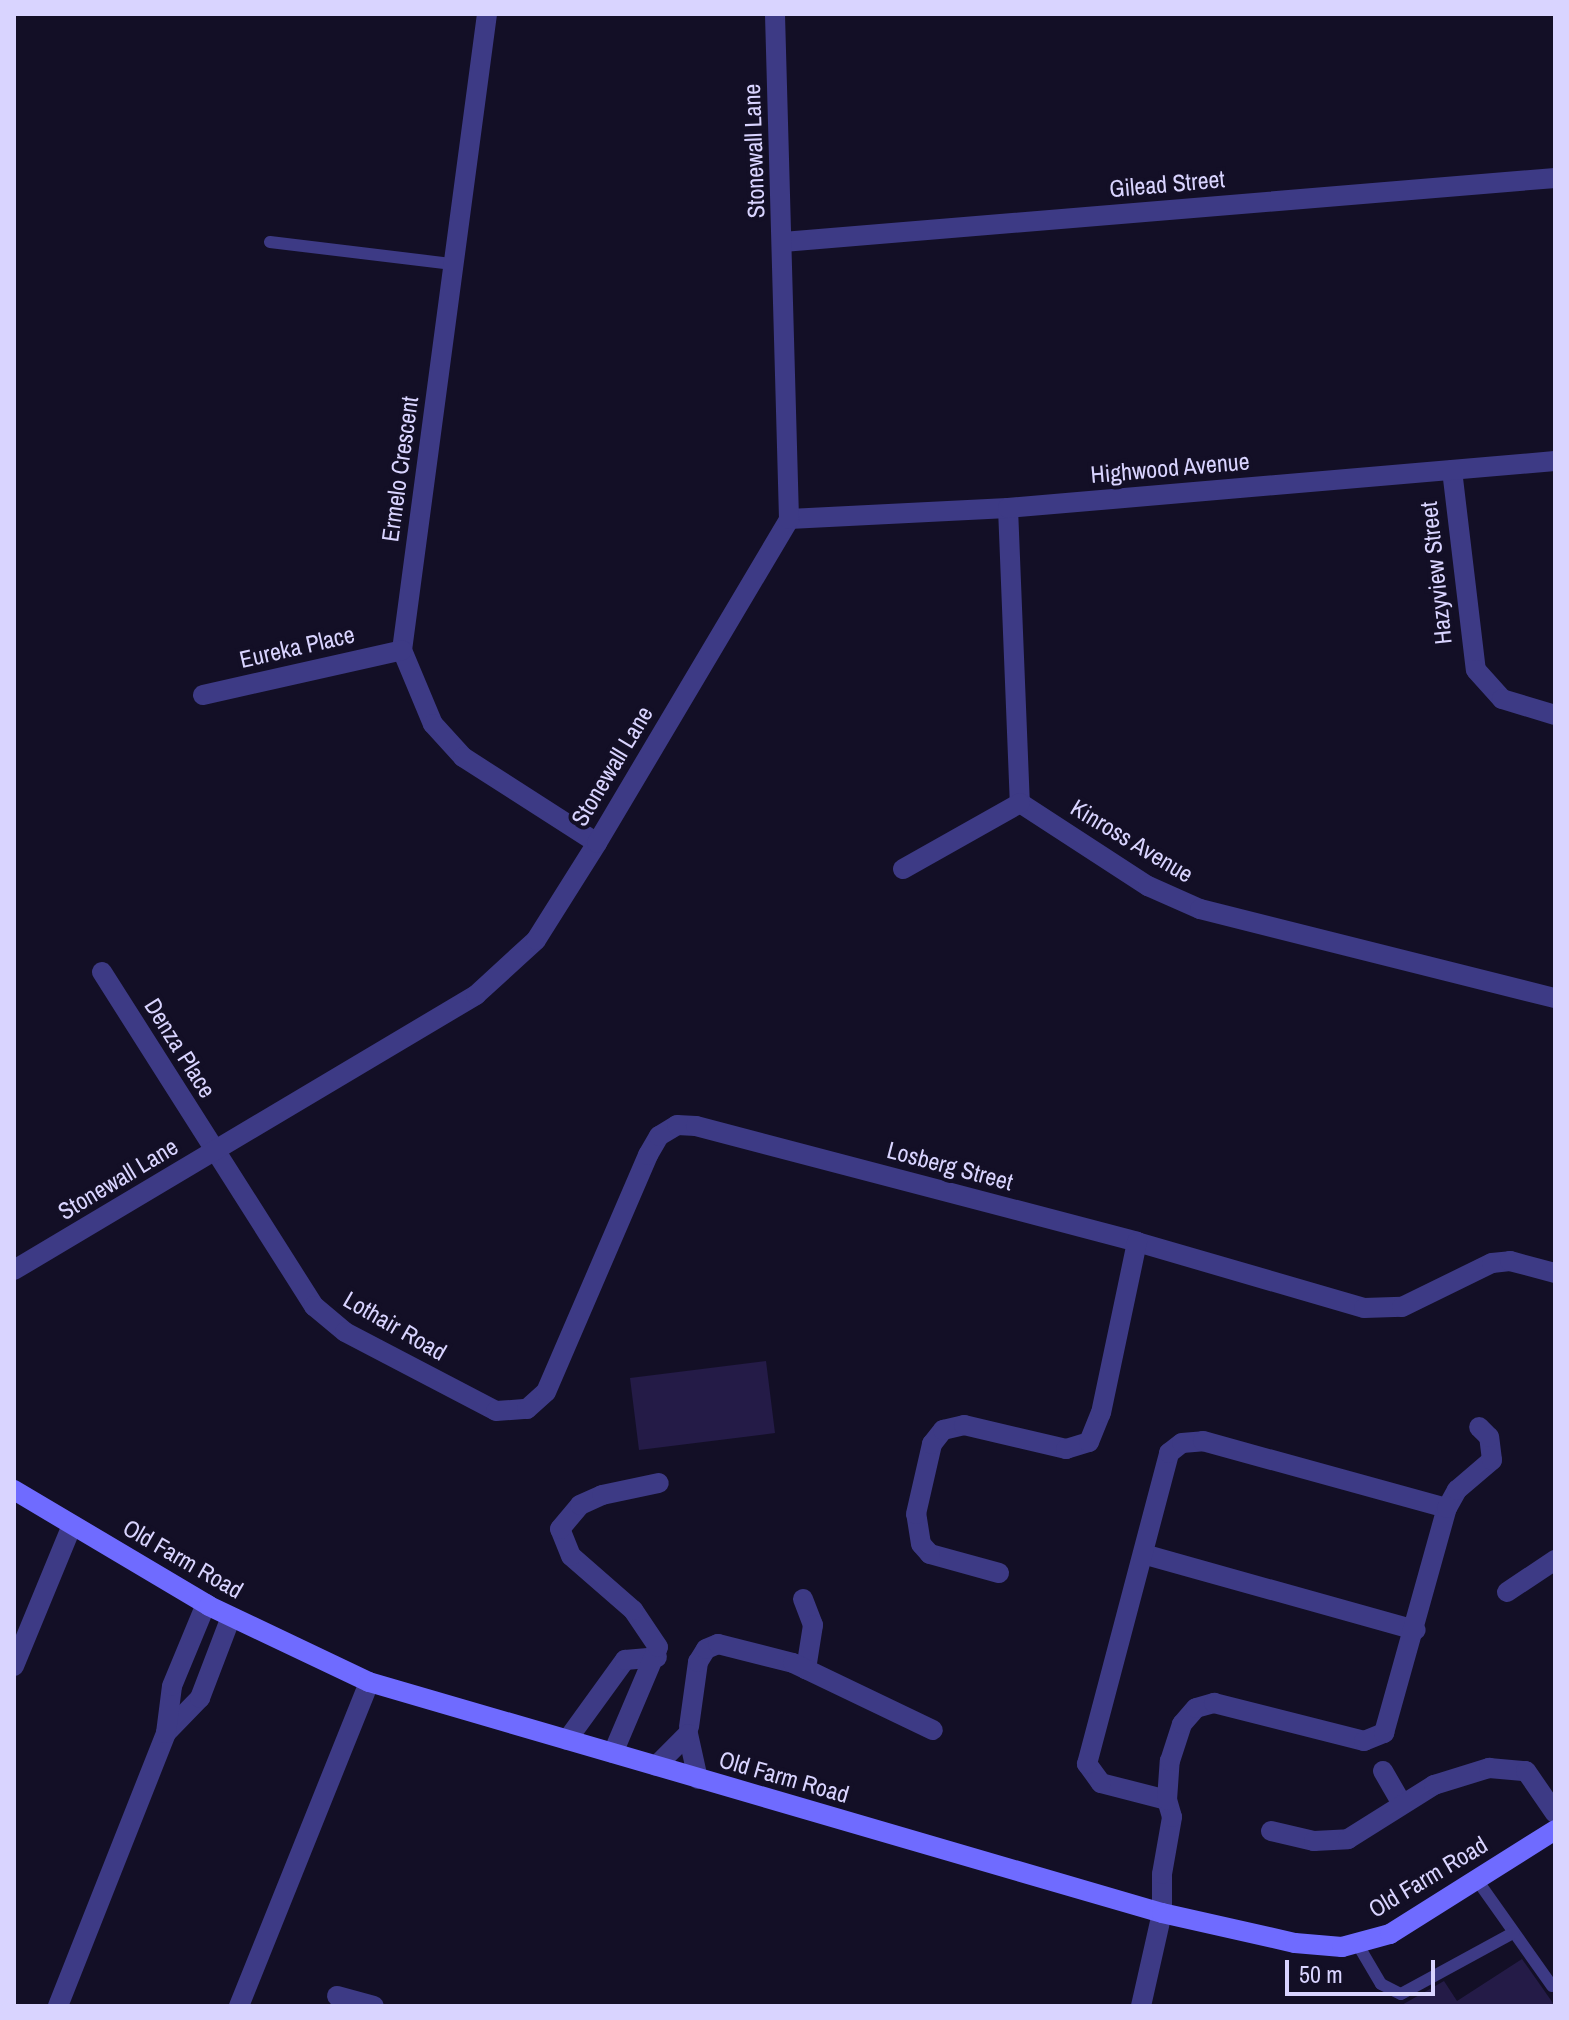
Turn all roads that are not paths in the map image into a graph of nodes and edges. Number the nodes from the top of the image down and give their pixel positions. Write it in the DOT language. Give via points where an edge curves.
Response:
graph roads {
  1 [pos="487,14"];
  2 [pos="775,14"];
  3 [pos="1555,178"];
  4 [pos="270,242"];
  5 [pos="783,242"];
  6 [pos="453,264"];
  7 [pos="1555,461"];
  8 [pos="1452,470"];
  9 [pos="1008,508"];
  10 [pos="789,519"];
  11 [pos="402,650"];
  12 [pos="203,695"];
  13 [pos="1555,715"];
  14 [pos="1020,803"];
  15 [pos="597,843"];
  16 [pos="903,869"];
  17 [pos="102,972"];
  18 [pos="1555,998"];
  19 [pos="215,1151"];
  20 [pos="1137,1242"];
  21 [pos="14,1270"];
  22 [pos="1555,1273"];
  23 [pos="534,1405"];
  24 [pos="1479,1427"];
  25 [pos="659,1483"];
  26 [pos="14,1490"];
  27 [pos="1447,1508"];
  28 [pos="72,1525"];
  29 [pos="1143,1554"];
  30 [pos="1552,1568"];
  31 [pos="999,1573"];
  32 [pos="1507,1592"];
  33 [pos="803,1599"];
  34 [pos="206,1604"];
  35 [pos="231,1617"];
  36 [pos="1416,1630"];
  37 [pos="657,1657"];
  38 [pos="14,1666"];
  39 [pos="806,1669"];
  40 [pos="369,1682"];
  41 [pos="688,1730"];
  42 [pos="933,1730"];
  43 [pos="166,1733"];
  44 [pos="567,1740"];
  45 [pos="613,1753"];
  46 [pos="656,1766"];
  47 [pos="1383,1771"];
  48 [pos="698,1779"];
  49 [pos="1167,1800"];
  50 [pos="1401,1802"];
  51 [pos="1555,1813"];
  52 [pos="1555,1830"];
  53 [pos="1271,1831"];
  54 [pos="1477,1880"];
  55 [pos="1162,1913"];
  56 [pos="1513,1933"];
  57 [pos="1358,1945"];
  58 [pos="1552,1986"];
  59 [pos="337,1996"];
  60 [pos="58,2006"];
  61 [pos="239,2006"];
  62 [pos="374,2006"];
  63 [pos="1141,2006"];
  1 -- 6 [label="street, Ermelo Crescent"];
  2 -- 5 [label="street, Stonewall Lane"];
  3 -- 5 [label="street, Gilead Street"];
  4 -- 6 [label="lane"];
  5 -- 10 [label="street, Stonewall Lane"];
  6 -- 11 [label="street, Ermelo Crescent"];
  7 -- 8 [label="street, Highwood Avenue"];
  8 -- 9 [label="street, Highwood Avenue"];
  8 -- 13 [label="street, Hazyview Street" via="1476,670 1502,699"];
  9 -- 10 [label="street, Highwood Avenue"];
  9 -- 14 [label="street"];
  10 -- 15 [label="street, Stonewall Lane"];
  11 -- 12 [label="street, Eureka Place"];
  11 -- 15 [label="street" via="433,724 463,757"];
  14 -- 16 [label="street"];
  14 -- 18 [label="street, Kinross Avenue" via="1148,886 1186,904"];
  15 -- 19 [label="street, Stonewall Lane" via="536,940 509,970"];
  17 -- 19 [label="street, Denza Place"];
  19 -- 21 [label="street, Stonewall Lane"];
  19 -- 23 [label="street, Lothair Road" via="302,1292 327,1320 496,1411 514,1413"];
  20 -- 22 [label="street, Losberg Street" via="1374,1309 1402,1307 1477,1267 1510,1261"];
  20 -- 23 [label="street, Losberg Street" via="677,1125 655,1142 554,1378"];
  20 -- 31 [label="street" via="1101,1413 1089,1442 1066,1449 956,1425 943,1430 932,1444 916,1514 921,1544 930,1554"];
  24 -- 27 [label="street" via="1489,1437 1492,1460 1457,1490"];
  25 -- 37 [label="street" via="580,1505 560,1529 571,1556 640,1619 658,1647"];
  26 -- 28 [label="street, Old Farm Road"];
  27 -- 29 [label="street" via="1194,1440 1177,1447 1165,1462"];
  27 -- 36 [label="street"];
  28 -- 34 [label="street, Old Farm Road"];
  28 -- 38 [label="street"];
  29 -- 36 [label="street"];
  29 -- 49 [label="street" via="1087,1764 1101,1783"];
  30 -- 32 [label="street"];
  33 -- 39 [label="street" via="813,1625"];
  34 -- 35 [label="street, Old Farm Road"];
  34 -- 43 [label="street" via="172,1686"];
  35 -- 40 [label="street, Old Farm Road"];
  35 -- 43 [label="street" via="200,1698"];
  36 -- 49 [label="street" via="1391,1722 1374,1740 1221,1703 1204,1706 1188,1714 1176,1736"];
  37 -- 44 [label="street" via="625,1660"];
  37 -- 45 [label="street"];
  39 -- 41 [label="street" via="734,1645 710,1646 698,1662"];
  39 -- 42 [label="street"];
  40 -- 44 [label="street, Old Farm Road"];
  40 -- 61 [label="street"];
  41 -- 46 [label="street"];
  41 -- 48 [label="street"];
  43 -- 60 [label="street"];
  44 -- 45 [label="street, Old Farm Road"];
  45 -- 46 [label="street, Old Farm Road"];
  46 -- 48 [label="street, Old Farm Road"];
  47 -- 50 [label="street"];
  48 -- 55 [label="street, Old Farm Road"];
  49 -- 55 [label="street" via="1172,1817 1162,1874"];
  50 -- 51 [label="street" via="1469,1772 1513,1767 1532,1775"];
  50 -- 53 [label="street" via="1359,1834 1337,1842"];
  52 -- 54 [label="street, Old Farm Road"];
  54 -- 56 [label="lane"];
  54 -- 57 [label="street, Old Farm Road" via="1403,1927"];
  55 -- 57 [label="street, Old Farm Road" via="1295,1943"];
  55 -- 63 [label="street"];
  56 -- 57 [label="lane" via="1401,1994 1381,1984"];
  56 -- 58 [label="lane"];
  59 -- 62 [label="street"];
}
